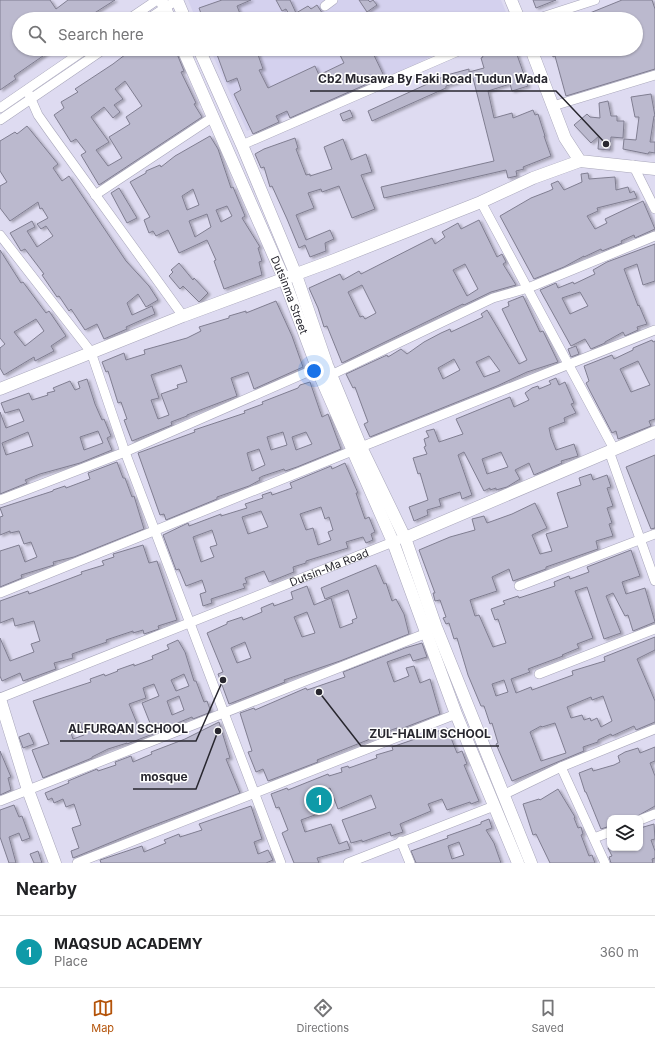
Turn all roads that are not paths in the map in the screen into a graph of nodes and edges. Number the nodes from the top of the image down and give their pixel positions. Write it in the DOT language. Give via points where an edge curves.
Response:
graph roads {
  1 [pos="177,0"];
  2 [pos="333,0"];
  3 [pos="511,0"];
  4 [pos="596,0"];
  5 [pos="161,3"];
  6 [pos="324,6"];
  7 [pos="143,12"];
  8 [pos="154,12"];
  9 [pos="166,12"];
  10 [pos="183,12"];
  11 [pos="516,12"];
  12 [pos="558,12"];
  13 [pos="76,56"];
  14 [pos="94,56"];
  15 [pos="186,56"];
  16 [pos="202,56"];
  17 [pos="447,56"];
  18 [pos="534,56"];
  19 [pos="655,75"];
  20 [pos="27,90"];
  21 [pos="31,99"];
  22 [pos="553,106"];
  23 [pos="0,108"];
  24 [pos="213,117"];
  25 [pos="0,120"];
  26 [pos="242,145"];
  27 [pos="580,161"];
  28 [pos="633,165"];
  29 [pos="655,169"];
  30 [pos="95,195"];
  31 [pos="481,202"];
  32 [pos="655,209"];
  33 [pos="0,235"];
  34 [pos="655,236"];
  35 [pos="296,275"];
  36 [pos="284,279"];
  37 [pos="528,288"];
  38 [pos="183,316"];
  39 [pos="655,330"];
  40 [pos="91,352"];
  41 [pos="569,364"];
  42 [pos="317,368"];
  43 [pos="331,375"];
  44 [pos="0,389"];
  45 [pos="655,432"];
  46 [pos="357,449"];
  47 [pos="611,450"];
  48 [pos="125,452"];
  49 [pos="0,500"];
  50 [pos="154,531"];
  51 [pos="655,534"];
  52 [pos="640,539"];
  53 [pos="399,540"];
  54 [pos="655,581"];
  55 [pos="519,586"];
  56 [pos="0,593"];
  57 [pos="189,623"];
  58 [pos="655,629"];
  59 [pos="427,633"];
  60 [pos="539,674"];
  61 [pos="0,699"];
  62 [pos="224,713"];
  63 [pos="456,714"];
  64 [pos="655,729"];
  65 [pos="561,767"];
  66 [pos="28,790"];
  67 [pos="254,794"];
  68 [pos="503,795"];
  69 [pos="0,801"];
  70 [pos="494,806"];
  71 [pos="655,814"];
  72 [pos="643,819"];
  73 [pos="607,833"];
  74 [pos="594,838"];
  75 [pos="401,841"];
  76 [pos="55,863"];
  77 [pos="77,863"];
  78 [pos="280,863"];
  79 [pos="348,863"];
  80 [pos="410,863"];
  81 [pos="518,863"];
  82 [pos="531,863"];
  83 [pos="606,863"];
  1 -- 5 [label="street"];
  1 -- 10 [label="street"];
  2 -- 6 [label="street"];
  3 -- 11 [label="street"];
  4 -- 12 [label="street"];
  5 -- 7 [label="street"];
  5 -- 8 [label="street"];
  5 -- 9 [label="street"];
  13 -- 20 [label="street"];
  14 -- 21 [label="street"];
  15 -- 24 [label="street, Dutsinma Street"];
  16 -- 26 [label="street, Dutsinma Street"];
  17 -- 26 [label="street"];
  18 -- 22 [label="street"];
  19 -- 22 [label="street"];
  20 -- 21 [label="street"];
  20 -- 23 [label="street"];
  21 -- 25 [label="street"];
  21 -- 30 [label="street" via="38,115"];
  22 -- 27 [label="street" via="565,138"];
  24 -- 30 [label="street"];
  24 -- 36 [label="street, Dutsinma Street"];
  26 -- 35 [label="street, Dutsinma Street"];
  27 -- 28 [label="street"];
  27 -- 31 [label="street" via="533,178"];
  28 -- 29 [label="street"];
  28 -- 32 [label="street"];
  30 -- 38 [label="street"];
  31 -- 35 [label="street"];
  31 -- 37 [label="street"];
  33 -- 40 [label="street"];
  34 -- 37 [label="street"];
  35 -- 36 [label="street"];
  35 -- 43 [label="street, Dutsinma Street"];
  36 -- 38 [label="street"];
  36 -- 42 [label="street, Dutsinma Street"];
  37 -- 41 [label="street"];
  37 -- 43 [label="street" via="493,298"];
  38 -- 40 [label="street"];
  39 -- 41 [label="street"];
  40 -- 44 [label="street"];
  40 -- 48 [label="street"];
  41 -- 46 [label="street"];
  41 -- 47 [label="street"];
  42 -- 46 [label="street, Dutsinma Street"];
  42 -- 48 [label="street"];
  43 -- 46 [label="street, Dutsinma Street"];
  45 -- 47 [label="street, Dutsin-Ma Road"];
  46 -- 50 [label="street"];
  46 -- 53 [label="street, Dutsinma Street"];
  47 -- 52 [label="street"];
  47 -- 53 [label="street, Dutsin-Ma Road"];
  48 -- 49 [label="street"];
  48 -- 50 [label="street"];
  50 -- 56 [label="street"];
  50 -- 57 [label="street"];
  51 -- 52 [label="street"];
  52 -- 54 [label="street"];
  52 -- 55 [label="street"];
  53 -- 57 [label="street, Dutsin-Ma Road"];
  53 -- 59 [label="street"];
  53 -- 68 [label="street"];
  57 -- 61 [label="street, Dutsin-Ma Road"];
  57 -- 62 [label="street"];
  58 -- 60 [label="street"];
  59 -- 62 [label="street"];
  59 -- 63 [label="street"];
  61 -- 66 [label="street"];
  62 -- 66 [label="street"];
  62 -- 67 [label="street"];
  63 -- 67 [label="street"];
  63 -- 70 [label="street"];
  64 -- 65 [label="street"];
  65 -- 68 [label="street"];
  65 -- 74 [label="street"];
  66 -- 69 [label="street"];
  66 -- 76 [label="street"];
  67 -- 77 [label="street"];
  67 -- 78 [label="street"];
  68 -- 82 [label="street"];
  70 -- 75 [label="street"];
  70 -- 81 [label="street"];
  71 -- 72 [label="street"];
  73 -- 74 [label="street"];
  74 -- 83 [label="street"];
  75 -- 79 [label="street"];
  75 -- 80 [label="street"];
}
